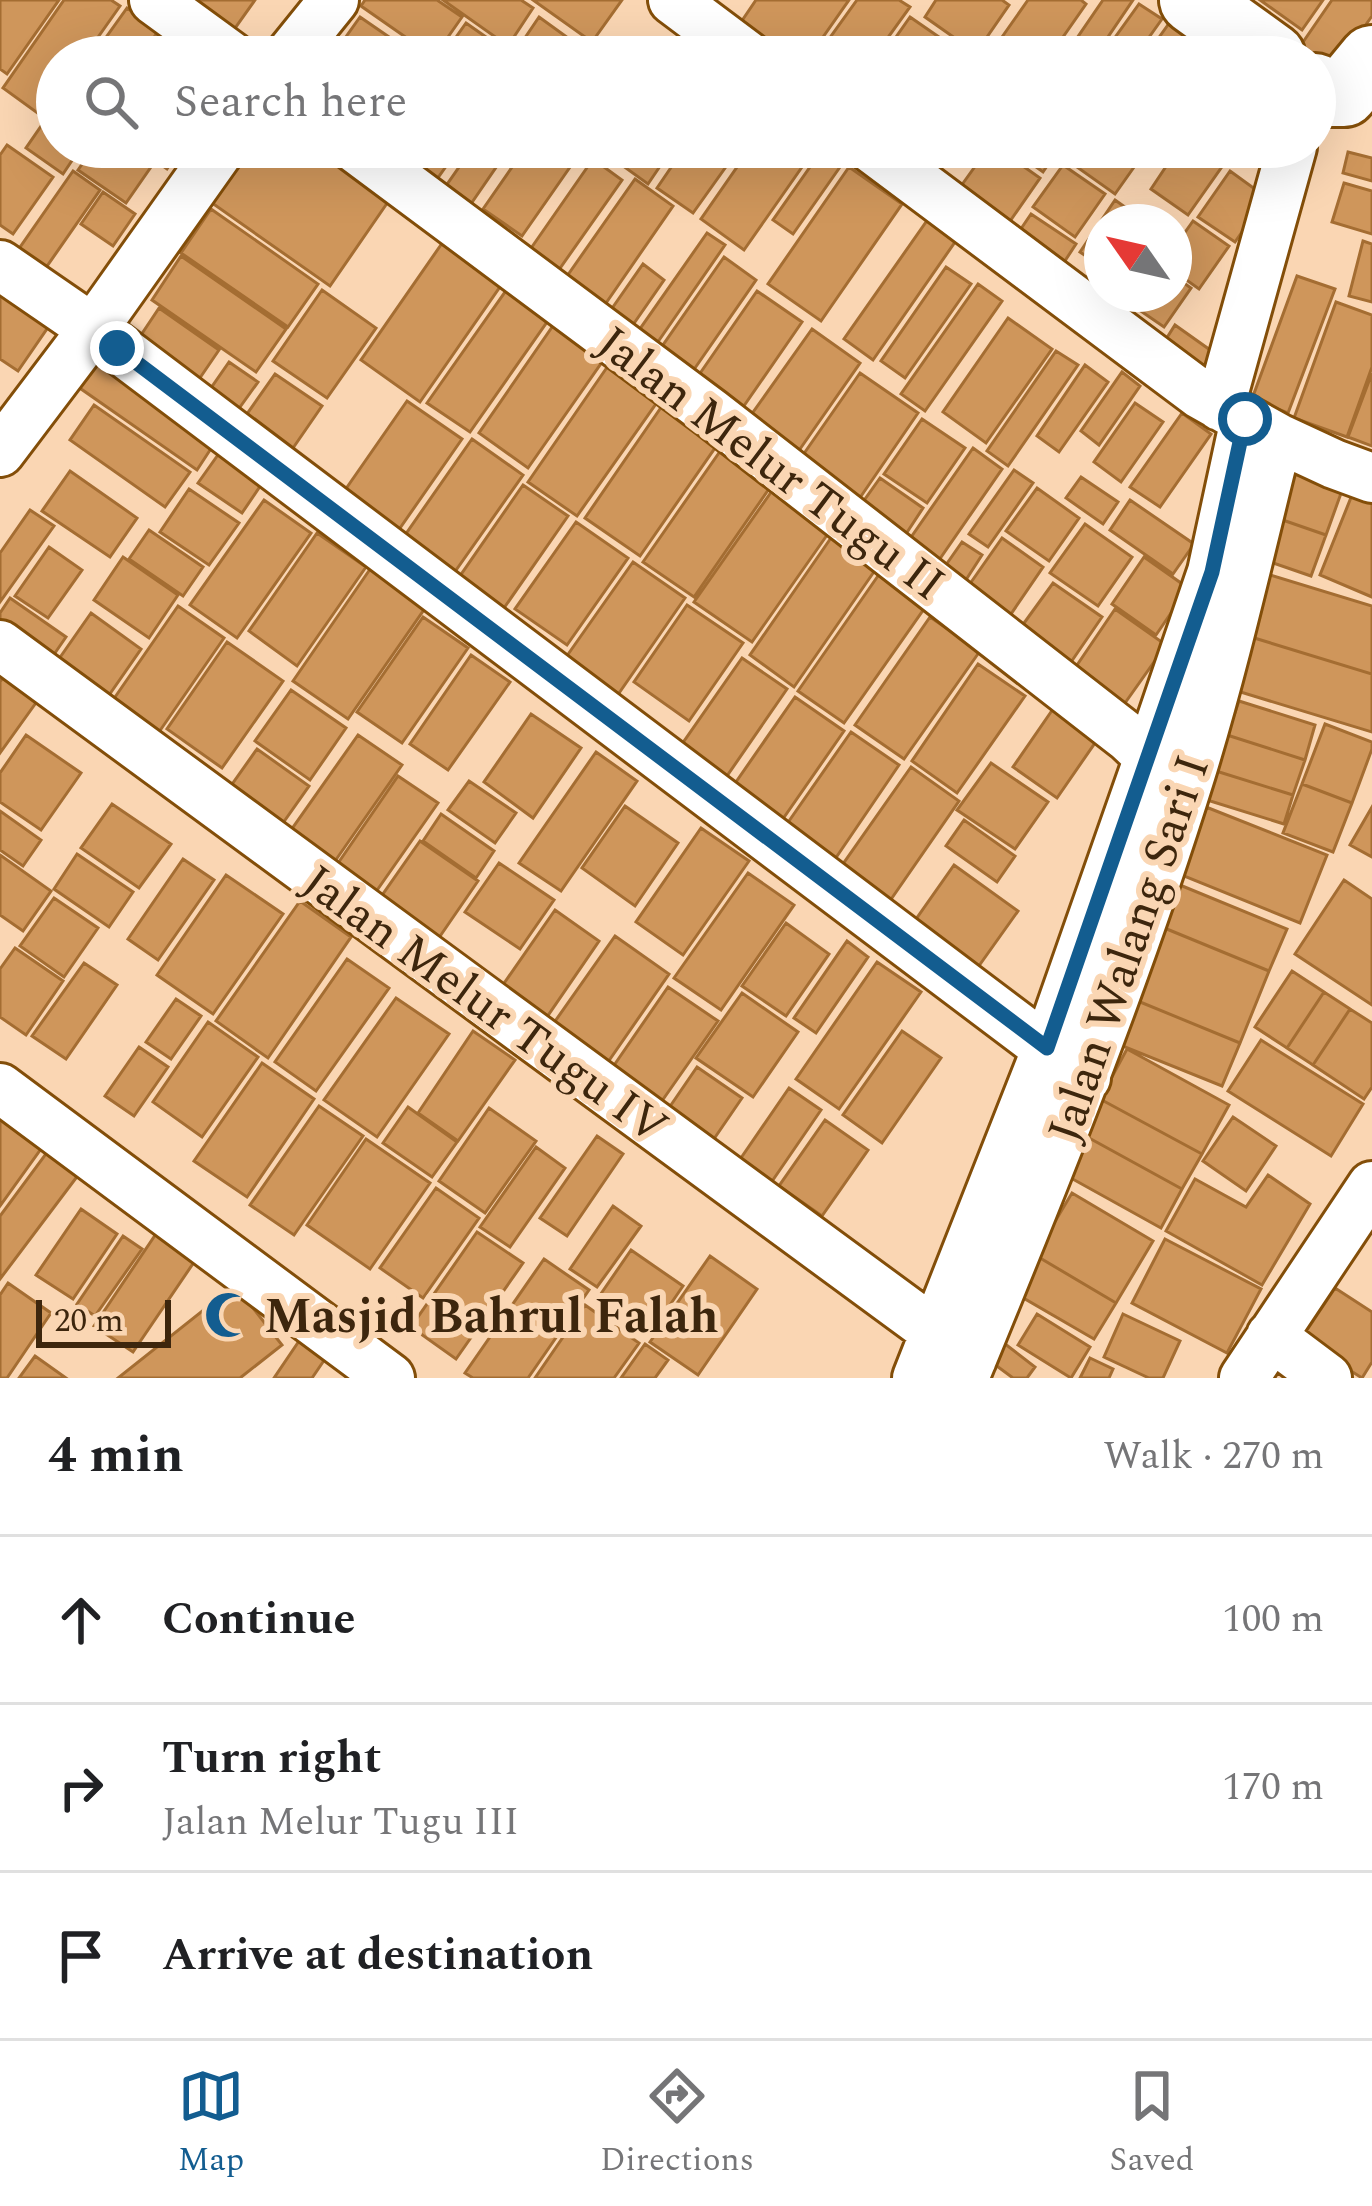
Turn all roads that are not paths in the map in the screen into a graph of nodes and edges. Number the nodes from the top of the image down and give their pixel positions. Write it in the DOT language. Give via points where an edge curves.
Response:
graph roads {
  1 [pos="154,0"];
  2 [pos="334,0"];
  3 [pos="673,0"];
  4 [pos="1193,0"];
  5 [pos="203,36"];
  6 [pos="305,36"];
  7 [pos="721,36"];
  8 [pos="1243,36"];
  9 [pos="207,168"];
  10 [pos="382,168"];
  11 [pos="898,168"];
  12 [pos="1289,168"];
  13 [pos="0,265"];
  14 [pos="93,329"];
  15 [pos="1248,421"];
  16 [pos="0,452"];
  17 [pos="1372,478"];
  18 [pos="0,645"];
  19 [pos="1168,764"];
  20 [pos="1047,1048"];
  21 [pos="1086,1078"];
  22 [pos="0,1088"];
  23 [pos="1372,1186"];
  24 [pos="1271,1336"];
  25 [pos="957,1356"];
  26 [pos="390,1378"];
  27 [pos="917,1378"];
  28 [pos="1244,1378"];
  29 [pos="1327,1378"];
  1 -- 5 [label="street"];
  2 -- 6 [label="street"];
  3 -- 7 [label="street"];
  4 -- 8 [label="street"];
  9 -- 14 [label="street"];
  10 -- 19 [label="street, Jalan Melur Tugu II"];
  11 -- 15 [label="street" via="1200,394"];
  12 -- 15 [label="street, Jalan Walang Sari I"];
  13 -- 14 [label="street"];
  14 -- 16 [label="street"];
  14 -- 20 [label="street"];
  15 -- 17 [label="street"];
  15 -- 19 [label="street, Jalan Walang Sari I" via="1233,623"];
  18 -- 25 [label="street, Jalan Melur Tugu IV"];
  19 -- 20 [label="street"];
  19 -- 21 [label="street, Jalan Walang Sari I"];
  20 -- 21 [label="street"];
  20 -- 25 [label="street"];
  21 -- 25 [label="street, Jalan Walang Sari I"];
  22 -- 26 [label="street"];
  23 -- 24 [label="street"];
  24 -- 28 [label="street"];
  24 -- 29 [label="street"];
  25 -- 27 [label="street"];
}
